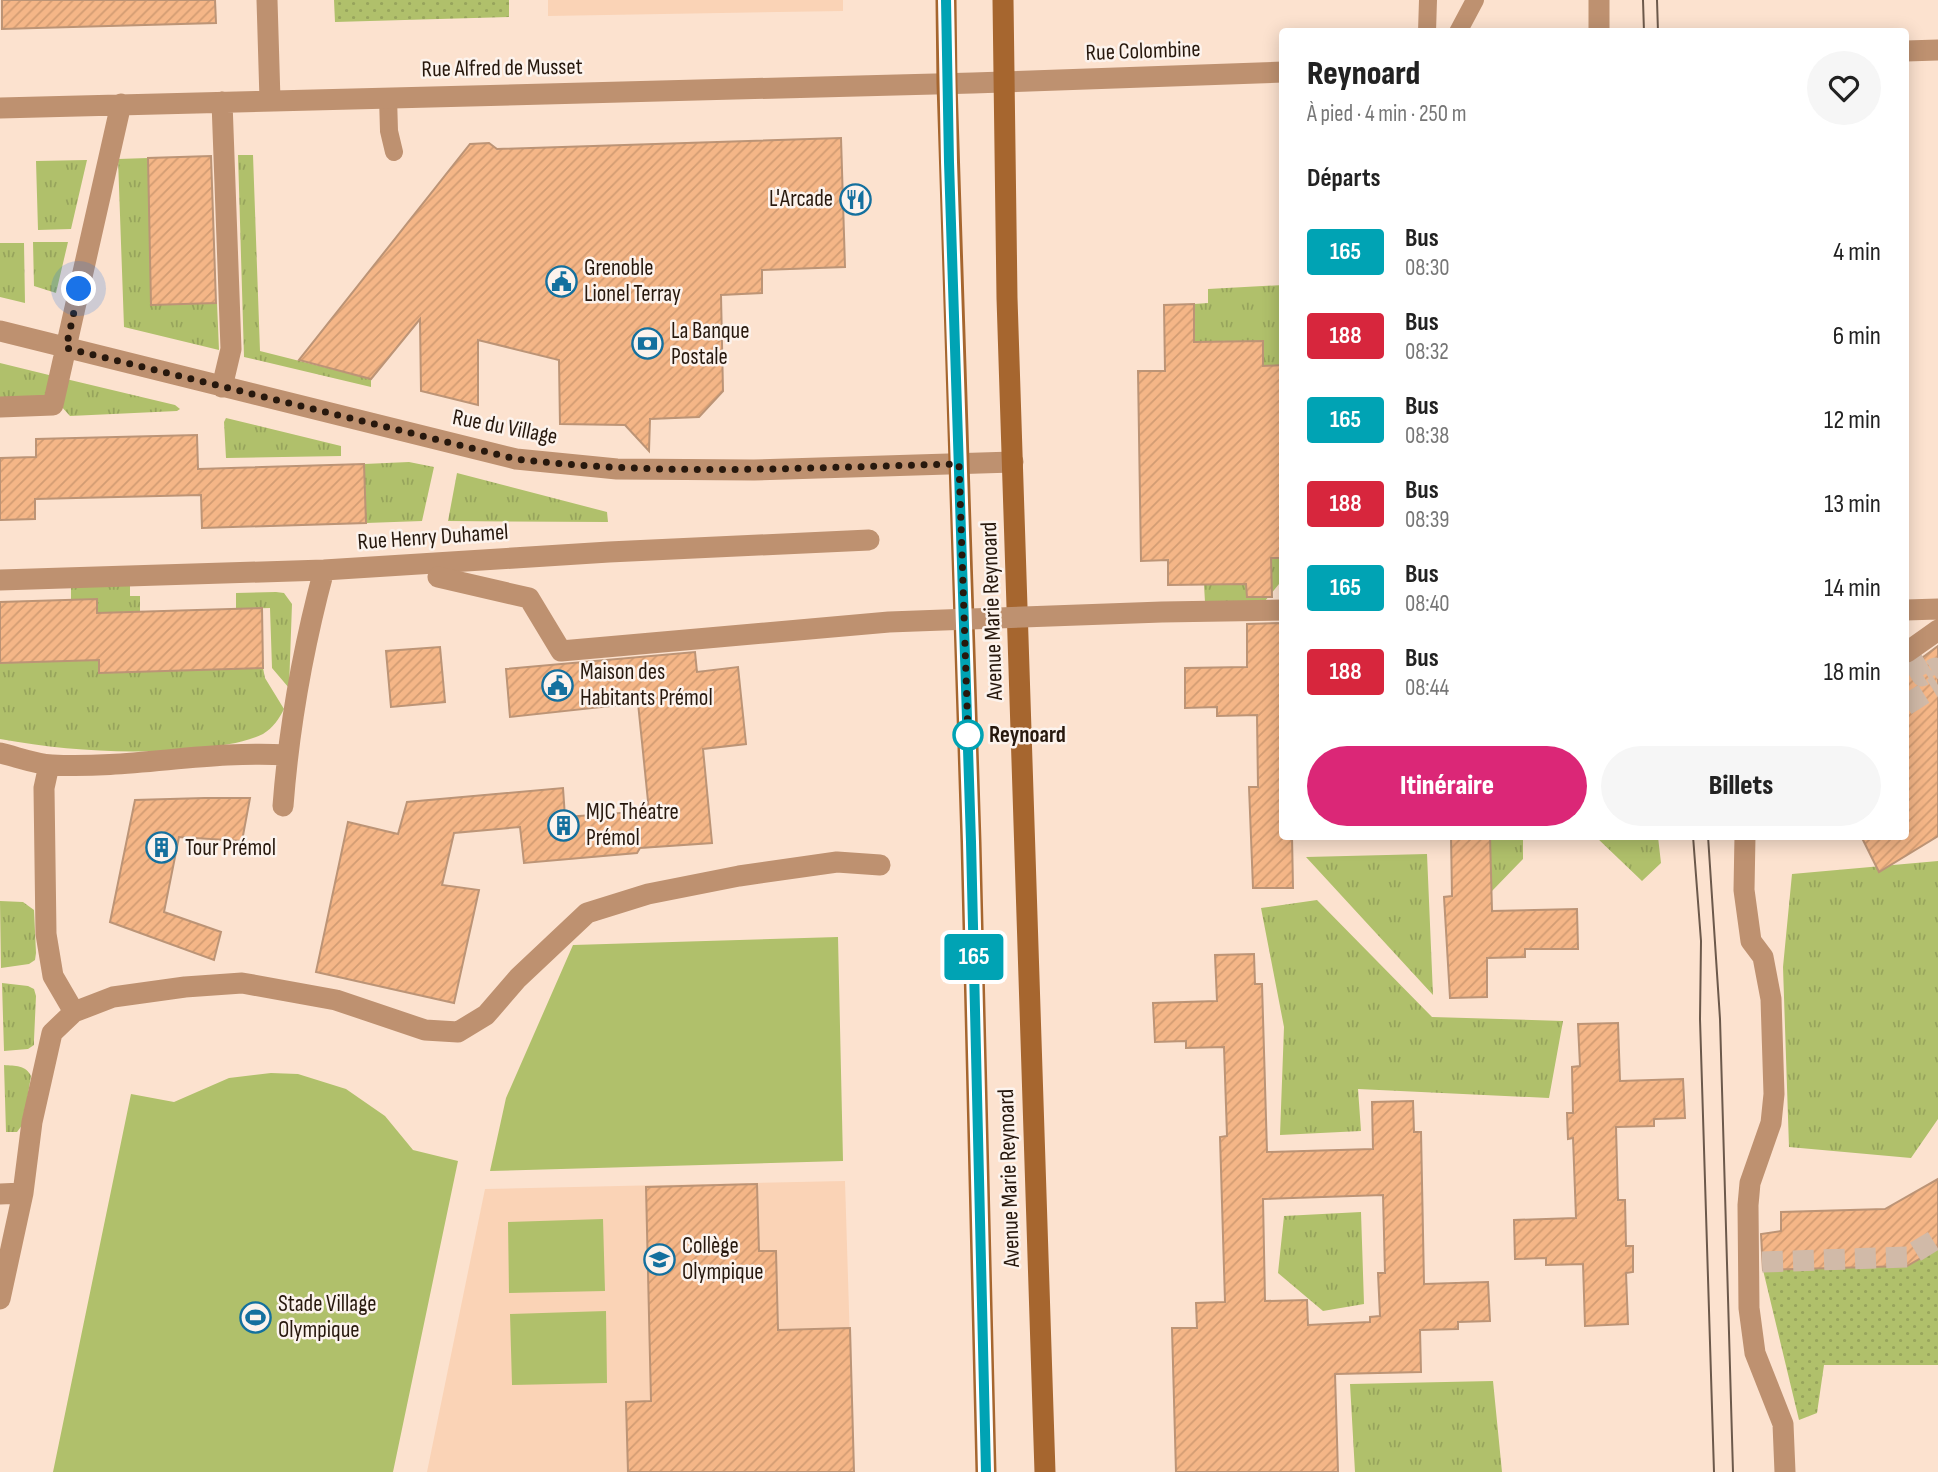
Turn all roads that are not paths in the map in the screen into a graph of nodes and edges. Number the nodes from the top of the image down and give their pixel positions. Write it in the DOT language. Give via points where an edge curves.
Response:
graph roads {
  1 [pos="267,0"];
  2 [pos="946,0"];
  3 [pos="1003,0"];
  4 [pos="1428,0"];
  5 [pos="1475,0"];
  6 [pos="1599,0"];
  7 [pos="1427,28"];
  8 [pos="1460,28"];
  9 [pos="1600,28"];
  10 [pos="1938,50"];
  11 [pos="1909,51"];
  12 [pos="1279,72"];
  13 [pos="1005,81"];
  14 [pos="947,83"];
  15 [pos="388,97"];
  16 [pos="270,100"];
  17 [pos="222,102"];
  18 [pos="121,104"];
  19 [pos="0,108"];
  20 [pos="394,152"];
  21 [pos="0,331"];
  22 [pos="66,348"];
  23 [pos="222,387"];
  24 [pos="0,407"];
  25 [pos="1013,462"];
  26 [pos="959,464"];
  27 [pos="869,540"];
  28 [pos="324,570"];
  29 [pos="433,570"];
  30 [pos="0,580"];
  31 [pos="1938,609"];
  32 [pos="1279,610"];
  33 [pos="1909,610"];
  34 [pos="1938,630"];
  35 [pos="1909,652"];
  36 [pos="0,753"];
  37 [pos="287,755"];
  38 [pos="49,765"];
  39 [pos="283,806"];
  40 [pos="1745,840"];
  41 [pos="880,865"];
  42 [pos="74,1012"];
  43 [pos="23,1193"];
  44 [pos="0,1194"];
  45 [pos="0,1299"];
  46 [pos="986,1472"];
  47 [pos="1045,1472"];
  48 [pos="1785,1472"];
  1 -- 16 [label="street"];
  2 -- 14 [label="main road, Avenue Marie Reynoard"];
  3 -- 13 [label="main road, Avenue Marie Reynoard"];
  4 -- 7 [label="lane"];
  5 -- 8 [label="lane"];
  6 -- 9 [label="street"];
  10 -- 11 [label="street"];
  12 -- 13 [label="street, Rue Colombine"];
  13 -- 14 [label="street, Rue Alfred de Musset"];
  13 -- 25 [label="main road, Avenue Marie Reynoard"];
  14 -- 15 [label="street, Rue Alfred de Musset"];
  14 -- 26 [label="main road, Avenue Marie Reynoard"];
  15 -- 16 [label="street, Rue Alfred de Musset"];
  15 -- 20 [label="lane"];
  16 -- 17 [label="street, Rue Alfred de Musset"];
  17 -- 18 [label="street, Rue Alfred de Musset"];
  17 -- 23 [label="street" via="231,349"];
  18 -- 19 [label="street, Rue Alfred de Musset"];
  18 -- 22 [label="street"];
  21 -- 22 [label="street, Rue du Village"];
  22 -- 23 [label="street, Rue du Village"];
  22 -- 24 [label="street" via="53,405"];
  23 -- 26 [label="street, Rue du Village" via="516,459 617,469"];
  25 -- 26 [label="street, Rue du Village"];
  25 -- 47 [label="main road, Avenue Marie Reynoard"];
  26 -- 46 [label="main road, Avenue Marie Reynoard"];
  27 -- 29 [label="street, Rue Henry Duhamel" via="621,551"];
  28 -- 29 [label="street, Rue Henry Duhamel"];
  28 -- 30 [label="street, Rue Henry Duhamel"];
  28 -- 37 [label="street" via="310,621"];
  29 -- 32 [label="street, bridge" via="529,598 561,651 889,622"];
  31 -- 33 [label="street"];
  34 -- 35 [label="street"];
  36 -- 38 [label="street"];
  37 -- 38 [label="street" via="256,753 113,766"];
  37 -- 39 [label="street"];
  38 -- 42 [label="street" via="44,788 46,934 52,976"];
  40 -- 48 [label="street" via="1744,890 1751,942 1763,957 1771,999 1774,1094 1771,1123 1750,1183 1749,1308 1755,1353 1783,1424"];
  41 -- 42 [label="street" via="837,862 739,876 648,894 587,913 486,1015 458,1032 425,1030 243,973 113,997"];
  42 -- 43 [label="street" via="52,1033 32,1122"];
  43 -- 44 [label="street"];
  43 -- 45 [label="street"];
}
